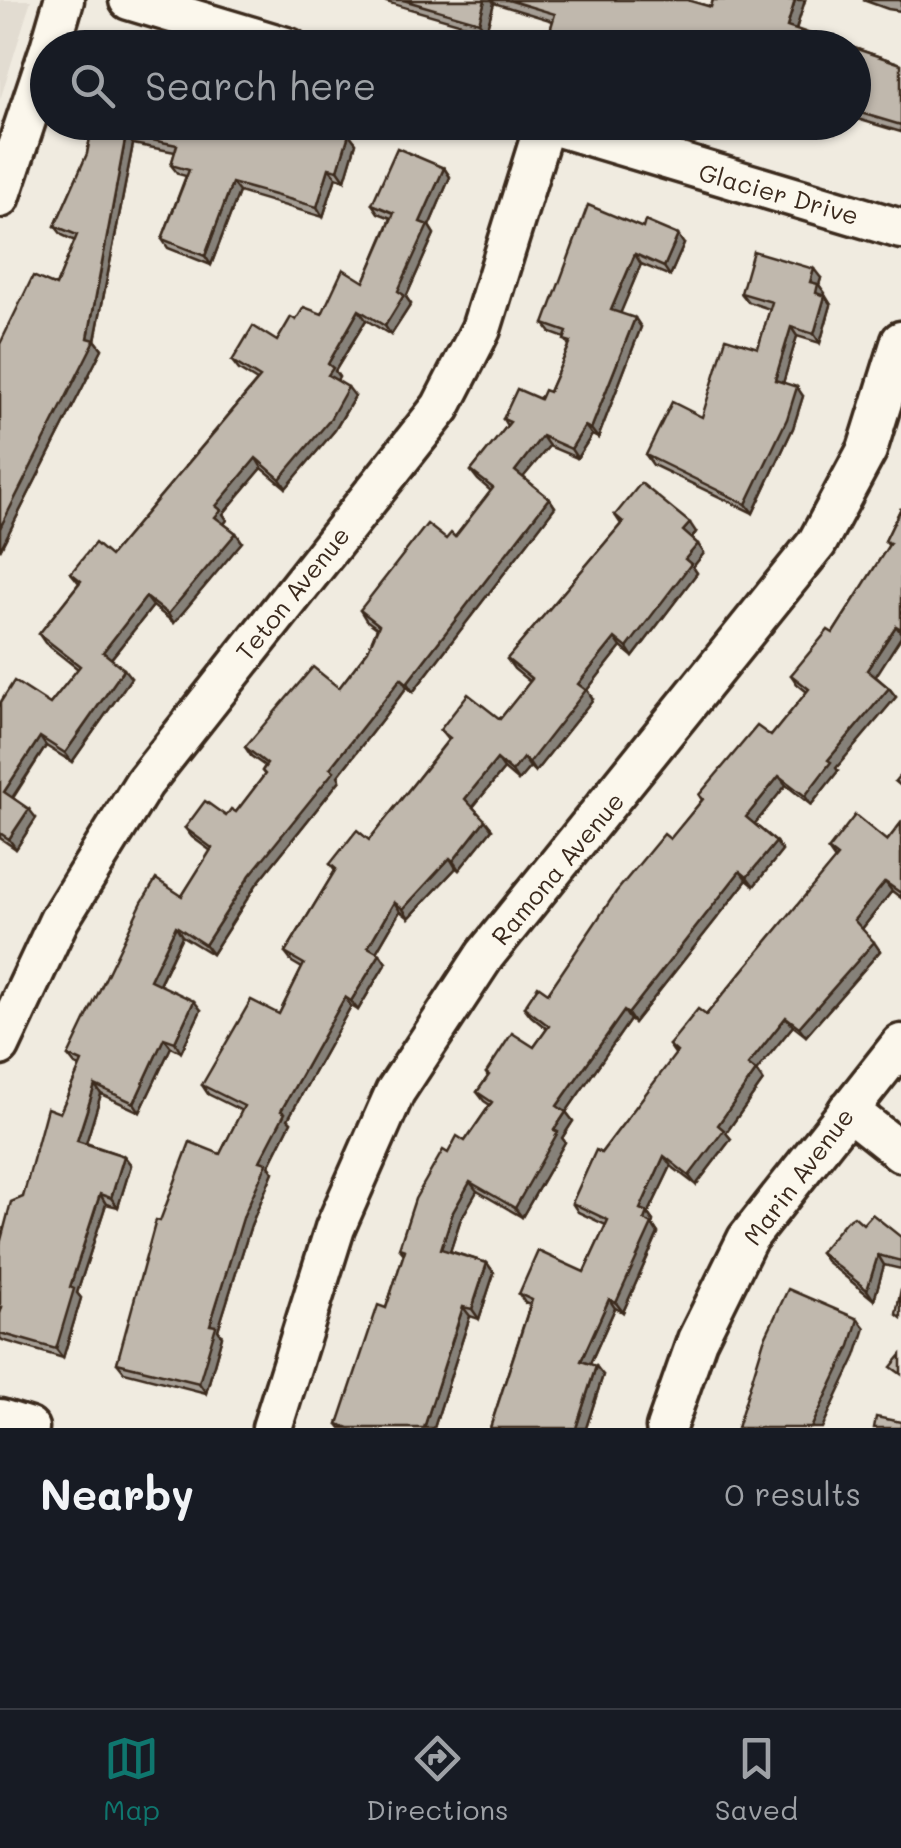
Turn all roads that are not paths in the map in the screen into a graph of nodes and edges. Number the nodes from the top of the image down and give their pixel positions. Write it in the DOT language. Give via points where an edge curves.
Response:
graph roads {
  1 [pos="64,0"];
  2 [pos="129,0"];
  3 [pos="55,30"];
  4 [pos="229,30"];
  5 [pos="30,106"];
  6 [pos="538,140"];
  7 [pos="600,140"];
  8 [pos="0,198"];
  9 [pos="901,229"];
  10 [pos="901,341"];
  11 [pos="901,1044"];
  12 [pos="0,1046"];
  13 [pos="848,1110"];
  14 [pos="901,1152"];
  15 [pos="0,1419"];
  16 [pos="29,1428"];
  17 [pos="272,1428"];
  18 [pos="666,1428"];
  1 -- 3 [label="street"];
  2 -- 4 [label="street"];
  5 -- 8 [label="street"];
  6 -- 12 [label="street, Teton Avenue" via="481,329 440,407 144,783 58,920"];
  7 -- 9 [label="street, Glacier Drive"];
  10 -- 17 [label="street, Ramona Avenue" via="867,450 818,544 485,956 396,1092 334,1228"];
  11 -- 13 [label="street, Marin Avenue"];
  13 -- 14 [label="street"];
  13 -- 18 [label="street, Marin Avenue" via="770,1204 729,1270"];
  15 -- 16 [label="street"];
}
